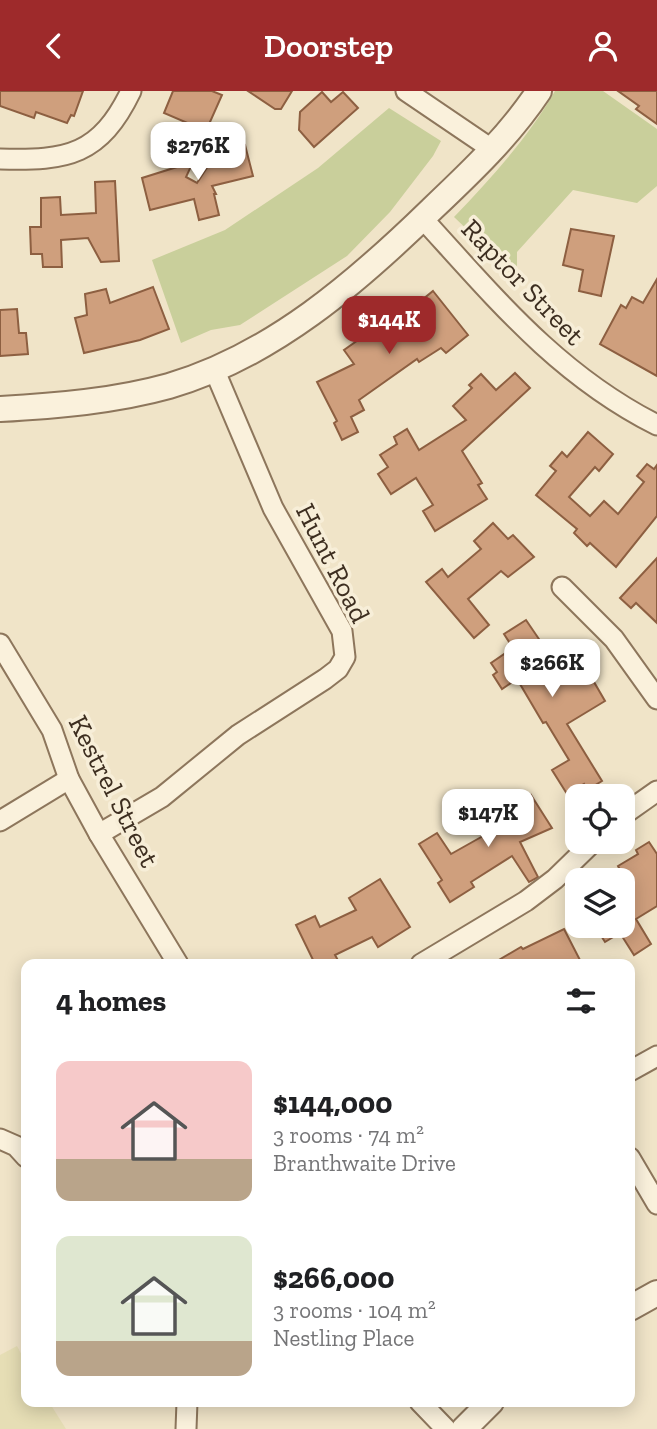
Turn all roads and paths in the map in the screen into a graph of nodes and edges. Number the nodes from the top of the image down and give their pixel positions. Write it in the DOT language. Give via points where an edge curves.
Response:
graph roads {
  1 [pos="131,91"];
  2 [pos="406,91"];
  3 [pos="539,91"];
  4 [pos="493,150"];
  5 [pos="0,159"];
  6 [pos="423,219"];
  7 [pos="214,369"];
  8 [pos="0,409"];
  9 [pos="657,425"];
  10 [pos="562,587"];
  11 [pos="0,644"];
  12 [pos="657,699"];
  13 [pos="69,779"];
  14 [pos="657,791"];
  15 [pos="635,807"];
  16 [pos="0,821"];
  17 [pos="99,834"];
  18 [pos="581,854"];
  19 [pos="175,959"];
  20 [pos="429,959"];
  21 [pos="657,1056"];
  22 [pos="635,1068"];
  23 [pos="0,1139"];
  24 [pos="21,1152"];
  25 [pos="635,1167"];
  26 [pos="657,1204"];
  27 [pos="657,1293"];
  28 [pos="635,1305"];
  29 [pos="187,1407"];
  30 [pos="425,1407"];
  31 [pos="486,1407"];
  32 [pos="186,1429"];
  33 [pos="446,1429"];
  34 [pos="464,1429"];
  1 -- 5 [label="street" via="112,126 97,142 49,158"];
  2 -- 4 [label="street"];
  3 -- 4 [label="street"];
  4 -- 6 [label="street"];
  6 -- 7 [label="street" via="338,295"];
  6 -- 9 [label="street, Raptor Street" via="533,339 603,395"];
  7 -- 8 [label="street" via="135,393"];
  7 -- 17 [label="street, Hunt Road" via="273,508 342,631 345,657 325,680 237,735 162,797"];
  10 -- 12 [label="street" via="614,639"];
  11 -- 13 [label="street, Kestrel Street" via="52,730"];
  13 -- 16 [label="street"];
  13 -- 17 [label="street, Kestrel Street"];
  14 -- 15 [label="street"];
  17 -- 19 [label="street, Kestrel Street"];
  18 -- 20 [label="street" via="526,901"];
  21 -- 22 [label="street"];
  23 -- 24 [label="street"];
  25 -- 26 [label="street"];
  27 -- 28 [label="street"];
  29 -- 32 [label="street"];
  30 -- 33 [label="street"];
  31 -- 34 [label="street"];
}
